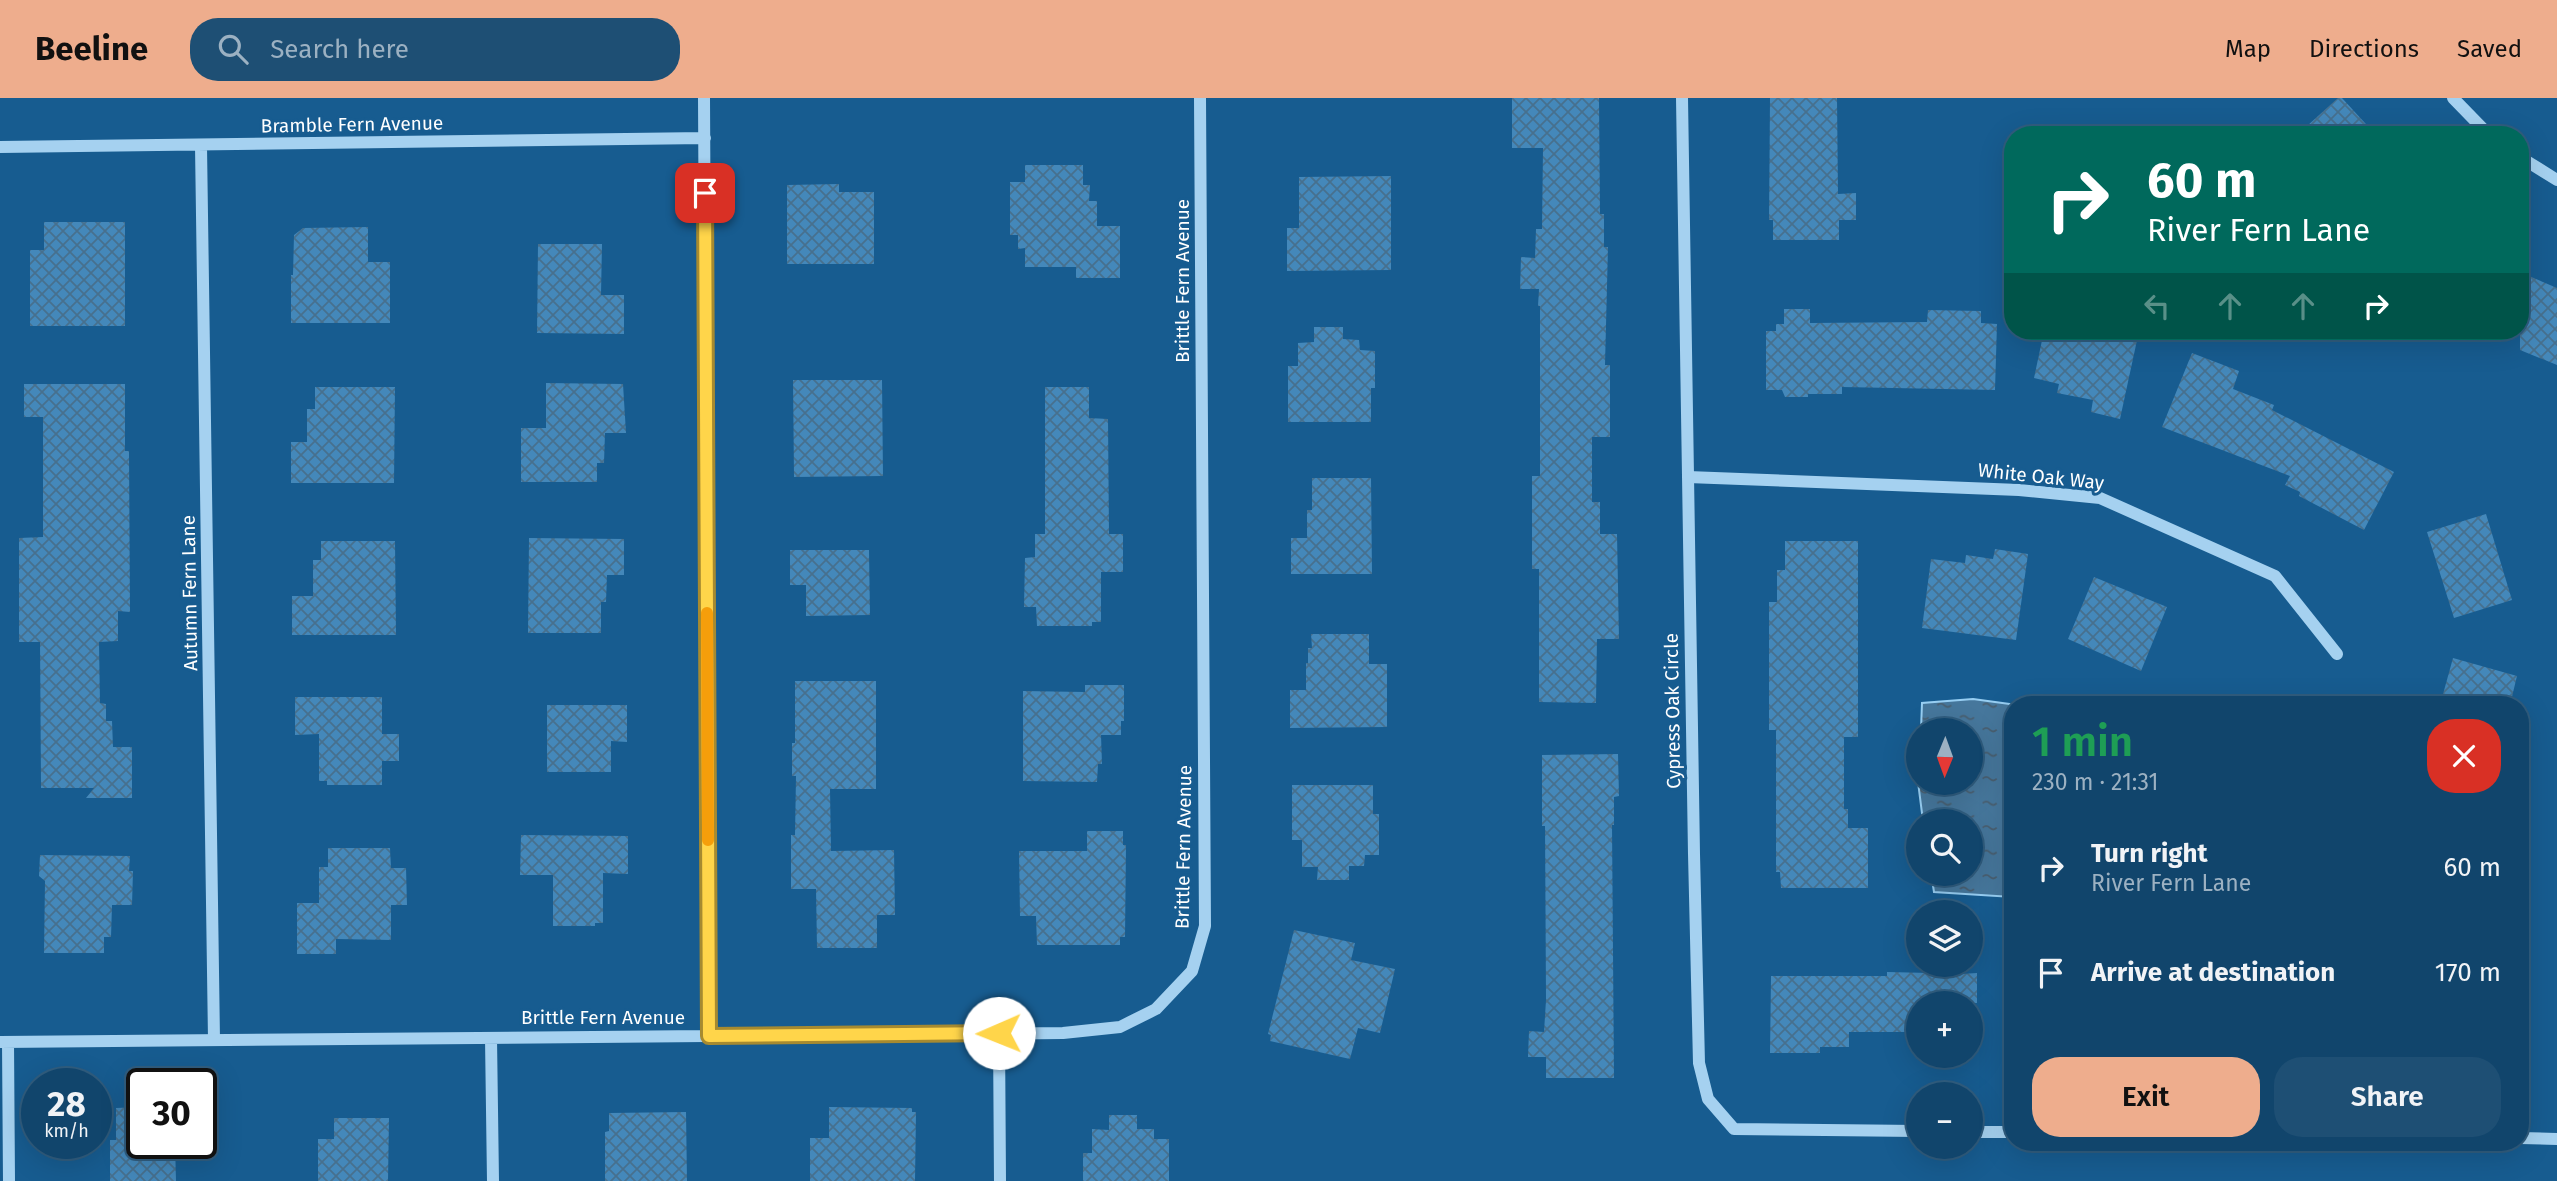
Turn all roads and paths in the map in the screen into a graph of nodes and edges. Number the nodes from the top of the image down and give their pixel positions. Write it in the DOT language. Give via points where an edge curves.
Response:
graph roads {
  1 [pos="704,98"];
  2 [pos="1200,98"];
  3 [pos="1682,98"];
  4 [pos="2454,98"];
  5 [pos="2480,126"];
  6 [pos="705,138"];
  7 [pos="201,146"];
  8 [pos="0,147"];
  9 [pos="2529,163"];
  10 [pos="2557,180"];
  11 [pos="1688,477"];
  12 [pos="2337,654"];
  13 [pos="999,1033"];
  14 [pos="709,1036"];
  15 [pos="491,1038"];
  16 [pos="214,1040"];
  17 [pos="4,1042"];
  18 [pos="1906,1131"];
  19 [pos="1983,1132"];
  20 [pos="2004,1132"];
  21 [pos="2529,1138"];
  22 [pos="2557,1139"];
  23 [pos="9,1181"];
  24 [pos="493,1181"];
  25 [pos="1000,1181"];
  1 -- 6 [label="street"];
  2 -- 13 [label="street, Brittle Fern Avenue" via="1205,926 1192,971 1156,1009 1120,1027"];
  3 -- 11 [label="street, Cypress Oak Circle"];
  4 -- 5 [label="street"];
  6 -- 7 [label="street, Bramble Fern Avenue"];
  6 -- 14 [label="street"];
  7 -- 8 [label="street, Bramble Fern Avenue"];
  7 -- 16 [label="street, Autumn Fern Lane"];
  9 -- 10 [label="street"];
  11 -- 12 [label="street, White Oak Way" via="2019,490 2100,498 2275,576"];
  11 -- 18 [label="street, Cypress Oak Circle" via="1699,1063 1708,1099 1734,1129"];
  13 -- 14 [label="street, Brittle Fern Avenue"];
  13 -- 25 [label="street"];
  14 -- 15 [label="street, Brittle Fern Avenue"];
  15 -- 16 [label="street, Brittle Fern Avenue"];
  15 -- 24 [label="street"];
  16 -- 17 [label="street, Brittle Fern Avenue"];
  17 -- 23 [label="street"];
  19 -- 20 [label="street"];
  21 -- 22 [label="street"];
}
